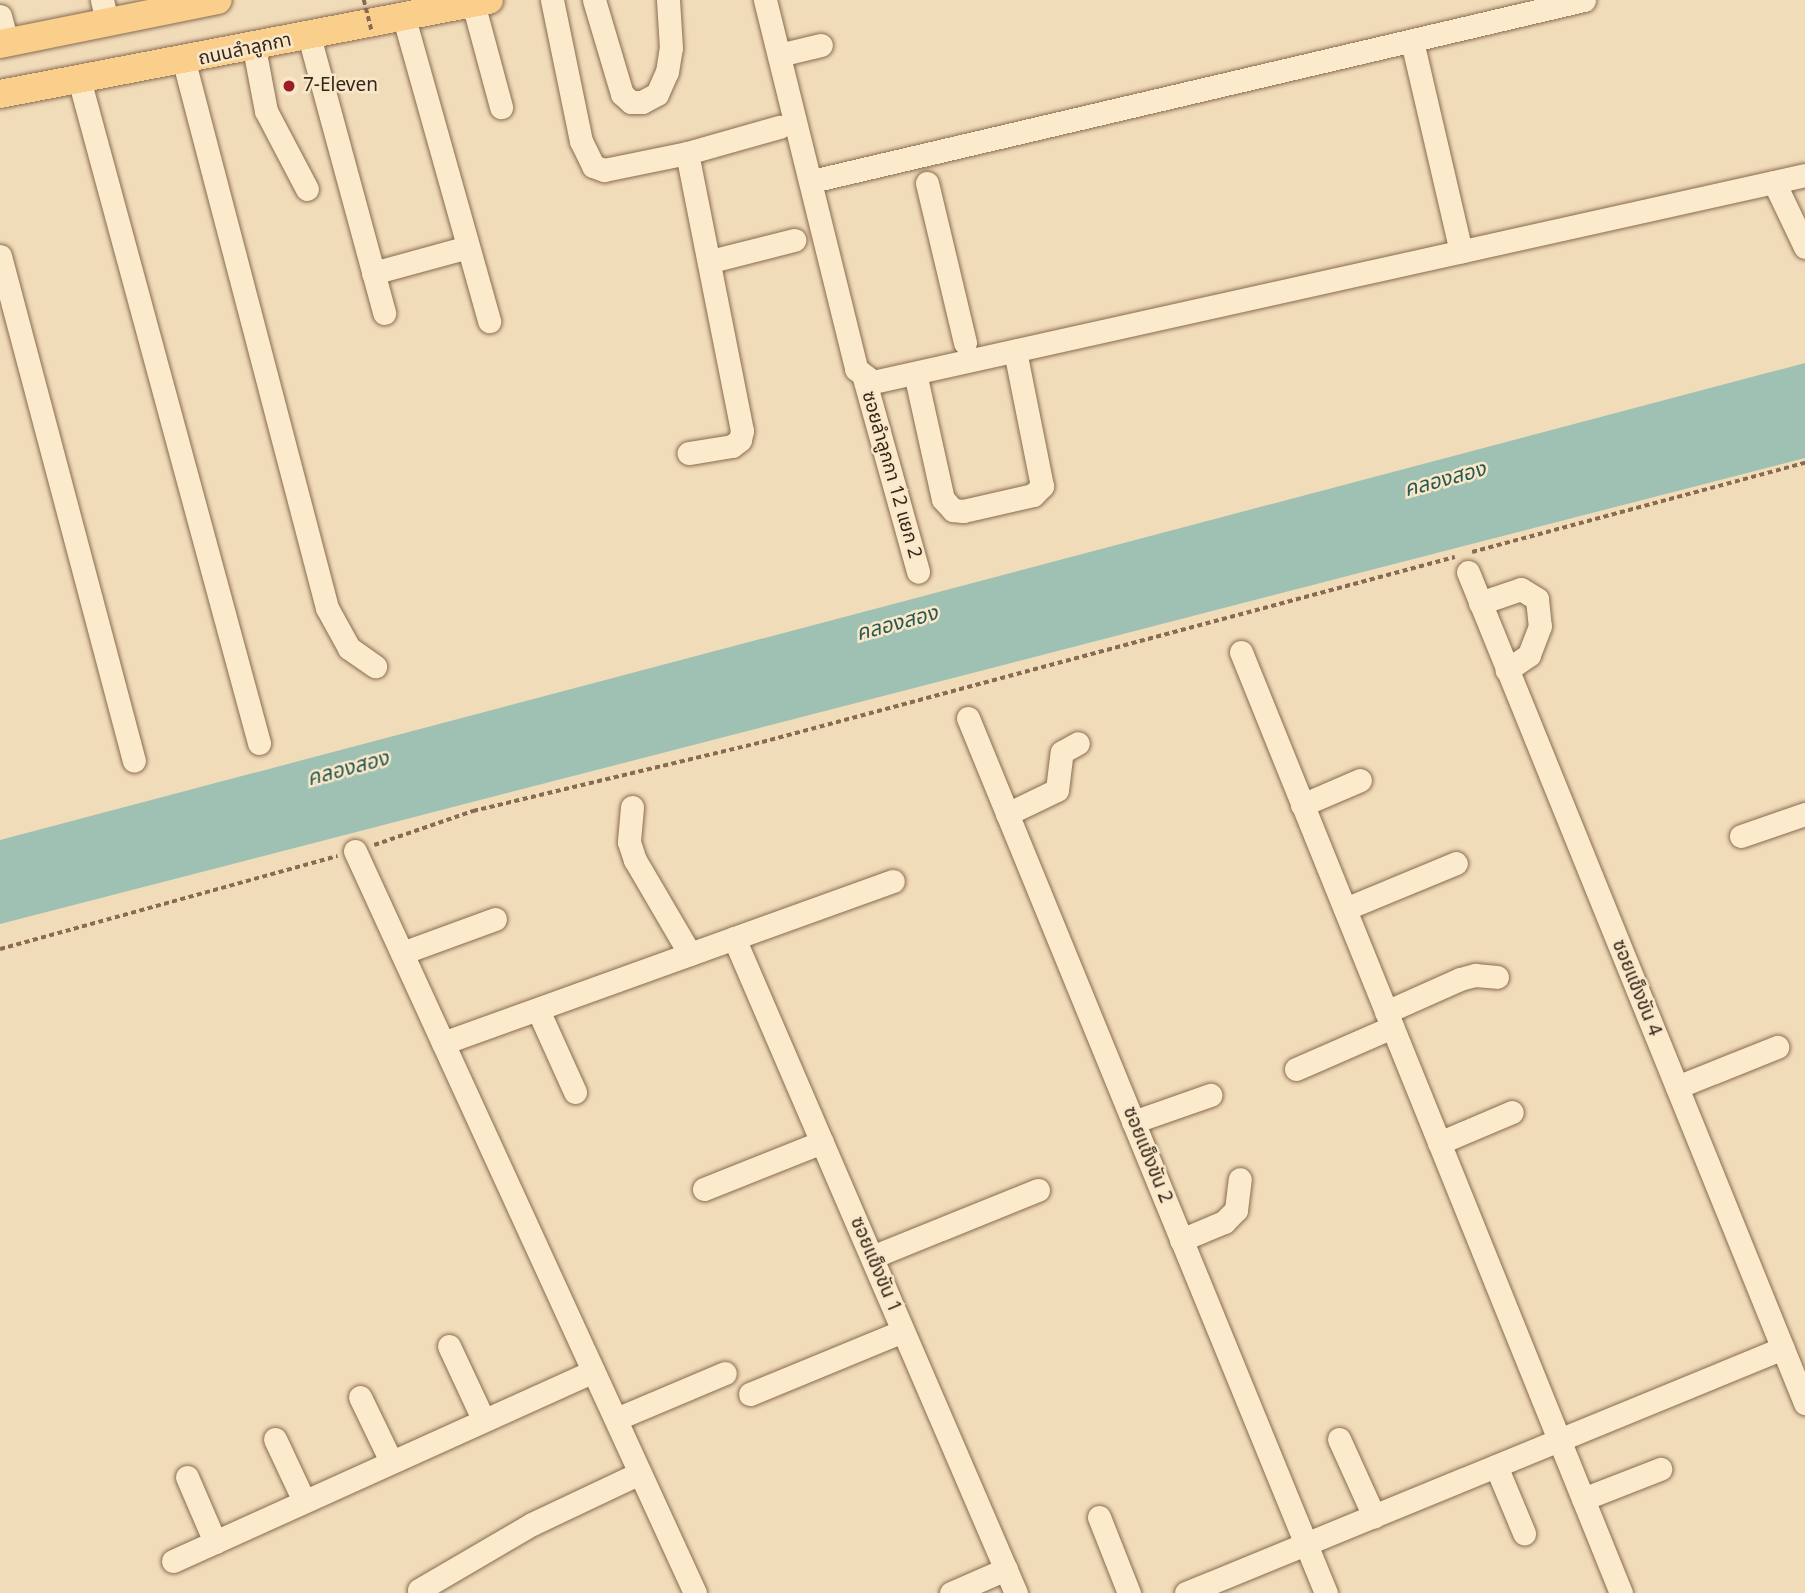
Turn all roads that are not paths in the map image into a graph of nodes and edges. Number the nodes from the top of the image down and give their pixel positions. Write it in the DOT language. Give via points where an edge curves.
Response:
graph roads {
  1 [pos="218,0"];
  2 [pos="552,0"];
  3 [pos="594,0"];
  4 [pos="668,0"];
  5 [pos="765,0"];
  6 [pos="1584,0"];
  7 [pos="481,2"];
  8 [pos="157,6"];
  9 [pos="105,11"];
  10 [pos="404,18"];
  11 [pos="2,34"];
  12 [pos="309,36"];
  13 [pos="1412,41"];
  14 [pos="821,46"];
  15 [pos="254,48"];
  16 [pos="779,55"];
  17 [pos="184,62"];
  18 [pos="79,79"];
  19 [pos="0,94"];
  20 [pos="501,107"];
  21 [pos="779,127"];
  22 [pos="687,153"];
  23 [pos="1805,175"];
  24 [pos="812,180"];
  25 [pos="1774,182"];
  26 [pos="927,183"];
  27 [pos="307,189"];
  28 [pos="794,240"];
  29 [pos="468,247"];
  30 [pos="1805,247"];
  31 [pos="1461,251"];
  32 [pos="0,256"];
  33 [pos="712,261"];
  34 [pos="373,273"];
  35 [pos="384,313"];
  36 [pos="489,321"];
  37 [pos="965,343"];
  38 [pos="1009,352"];
  39 [pos="926,370"];
  40 [pos="863,378"];
  41 [pos="689,453"];
  42 [pos="1464,560"];
  43 [pos="918,572"];
  44 [pos="1480,603"];
  45 [pos="1241,652"];
  46 [pos="375,666"];
  47 [pos="1507,670"];
  48 [pos="968,718"];
  49 [pos="259,743"];
  50 [pos="1078,744"];
  51 [pos="134,761"];
  52 [pos="1360,780"];
  53 [pos="1302,805"];
  54 [pos="632,807"];
  55 [pos="1007,814"];
  56 [pos="1802,822"];
  57 [pos="1741,836"];
  58 [pos="355,851"];
  59 [pos="1456,863"];
  60 [pos="893,881"];
  61 [pos="1345,909"];
  62 [pos="495,919"];
  63 [pos="734,938"];
  64 [pos="402,953"];
  65 [pos="690,954"];
  66 [pos="1497,977"];
  67 [pos="538,1010"];
  68 [pos="1389,1019"];
  69 [pos="443,1043"];
  70 [pos="1777,1047"];
  71 [pos="1296,1069"];
  72 [pos="1677,1087"];
  73 [pos="575,1092"];
  74 [pos="1210,1095"];
  75 [pos="1512,1112"];
  76 [pos="1133,1122"];
  77 [pos="822,1142"];
  78 [pos="1439,1143"];
  79 [pos="1240,1180"];
  80 [pos="704,1189"];
  81 [pos="1038,1190"];
  82 [pos="1181,1240"];
  83 [pos="872,1257"];
  84 [pos="904,1331"];
  85 [pos="449,1346"];
  86 [pos="1783,1348"];
  87 [pos="593,1371"];
  88 [pos="724,1373"];
  89 [pos="750,1394"];
  90 [pos="360,1396"];
  91 [pos="1805,1403"];
  92 [pos="483,1419"];
  93 [pos="616,1419"];
  94 [pos="275,1439"];
  95 [pos="1339,1439"];
  96 [pos="1559,1439"];
  97 [pos="391,1461"];
  98 [pos="1496,1466"];
  99 [pos="1660,1469"];
  100 [pos="640,1473"];
  101 [pos="187,1477"];
  102 [pos="1583,1499"];
  103 [pos="304,1501"];
  104 [pos="1374,1516"];
  105 [pos="1099,1517"];
  106 [pos="1524,1533"];
  107 [pos="215,1542"];
  108 [pos="1306,1544"];
  109 [pos="173,1561"];
  110 [pos="1006,1569"];
  111 [pos="419,1590"];
  112 [pos="695,1593"];
  113 [pos="951,1593"];
  114 [pos="1016,1593"];
  115 [pos="1129,1593"];
  116 [pos="1186,1593"];
  117 [pos="1326,1593"];
  118 [pos="1621,1593"];
  1 -- 8 [label="main road"];
  2 -- 22 [label="street" via="581,141 593,166 604,170"];
  3 -- 4 [label="street" via="622,94 631,102 642,102 657,94 667,72 671,48"];
  5 -- 16 [label="street, ซอยลําลูกกา 12 แยก 2"];
  6 -- 13 [label="street"];
  7 -- 10 [label="main road, ถนนลำลูกกา"];
  7 -- 20 [label="street"];
  8 -- 9 [label="main road"];
  9 -- 11 [label="main road"];
  10 -- 12 [label="main road, ถนนลำลูกกา"];
  10 -- 29 [label="street"];
  12 -- 15 [label="main road, ถนนลำลูกกา"];
  12 -- 34 [label="street"];
  13 -- 24 [label="street"];
  13 -- 31 [label="street"];
  14 -- 16 [label="street"];
  15 -- 17 [label="main road, ถนนลำลูกกา"];
  15 -- 27 [label="street" via="266,111"];
  16 -- 24 [label="street, ซอยลําลูกกา 12 แยก 2"];
  17 -- 18 [label="main road, ถนนลำลูกกา"];
  17 -- 46 [label="street" via="327,608 349,648"];
  18 -- 19 [label="main road, ถนนลำลูกกา"];
  18 -- 49 [label="street"];
  21 -- 22 [label="street"];
  22 -- 33 [label="street"];
  23 -- 25 [label="street"];
  24 -- 40 [label="street, ซอยลําลูกกา 12 แยก 2" via="856,369"];
  25 -- 30 [label="street"];
  25 -- 31 [label="street"];
  26 -- 37 [label="street"];
  28 -- 33 [label="street"];
  29 -- 34 [label="street"];
  29 -- 36 [label="street"];
  31 -- 38 [label="street"];
  32 -- 51 [label="street"];
  33 -- 41 [label="street" via="742,431 732,446"];
  34 -- 35 [label="street"];
  37 -- 38 [label="street" via="986,341"];
  37 -- 39 [label="street"];
  38 -- 39 [label="street"];
  38 -- 39 [label="street" via="1042,486 1033,495 964,511 953,510 943,499"];
  39 -- 40 [label="street" via="873,382"];
  40 -- 43 [label="street, ซอยลําลูกกา 12 แยก 2"];
  42 -- 44 [label="street, ซอยแข็งขัน 4"];
  44 -- 47 [label="street, ซอยแข็งขัน 4"];
  44 -- 47 [label="street" via="1508,589 1531,592 1537,599 1540,626 1529,655"];
  45 -- 53 [label="street"];
  47 -- 72 [label="street, ซอยแข็งขัน 4"];
  48 -- 55 [label="street, ซอยแข็งขัน 2"];
  50 -- 55 [label="street" via="1062,752 1057,790"];
  52 -- 53 [label="street"];
  53 -- 61 [label="street"];
  54 -- 65 [label="street" via="629,842 635,860"];
  55 -- 76 [label="street, ซอยแข็งขัน 2"];
  56 -- 57 [label="street"];
  58 -- 64 [label="street"];
  59 -- 61 [label="street"];
  60 -- 63 [label="street"];
  61 -- 68 [label="street"];
  62 -- 64 [label="street"];
  63 -- 65 [label="street"];
  63 -- 77 [label="street, ซอยแข็งขัน 1"];
  64 -- 69 [label="street"];
  65 -- 67 [label="street"];
  66 -- 68 [label="street" via="1460,979"];
  67 -- 69 [label="street"];
  67 -- 73 [label="street"];
  68 -- 71 [label="street"];
  68 -- 78 [label="street"];
  69 -- 87 [label="street"];
  70 -- 72 [label="street"];
  72 -- 86 [label="street, ซอยแข็งขัน 4"];
  74 -- 76 [label="street"];
  75 -- 78 [label="street"];
  76 -- 82 [label="street, ซอยแข็งขัน 2"];
  77 -- 80 [label="street"];
  77 -- 83 [label="street, ซอยแข็งขัน 1"];
  78 -- 96 [label="street"];
  79 -- 82 [label="street" via="1236,1210 1224,1222"];
  81 -- 83 [label="street"];
  82 -- 108 [label="street, ซอยแข็งขัน 2"];
  83 -- 84 [label="street, ซอยแข็งขัน 1"];
  84 -- 89 [label="street"];
  84 -- 110 [label="street, ซอยแข็งขัน 1"];
  85 -- 92 [label="street"];
  86 -- 91 [label="street, ซอยแข็งขัน 4"];
  86 -- 96 [label="street"];
  87 -- 92 [label="street"];
  87 -- 93 [label="street"];
  88 -- 93 [label="street"];
  90 -- 97 [label="street"];
  92 -- 97 [label="street"];
  93 -- 100 [label="street"];
  94 -- 103 [label="street"];
  95 -- 104 [label="street"];
  96 -- 98 [label="street"];
  96 -- 102 [label="street"];
  97 -- 103 [label="street"];
  98 -- 104 [label="street"];
  98 -- 106 [label="street"];
  99 -- 102 [label="street"];
  100 -- 111 [label="street" via="532,1524"];
  100 -- 112 [label="street"];
  101 -- 107 [label="street"];
  102 -- 118 [label="street"];
  103 -- 107 [label="street"];
  104 -- 108 [label="street"];
  105 -- 115 [label="street"];
  107 -- 109 [label="street"];
  108 -- 116 [label="street"];
  108 -- 117 [label="street, ซอยแข็งขัน 2"];
  110 -- 113 [label="street"];
  110 -- 114 [label="street, ซอยแข็งขัน 1"];
}
